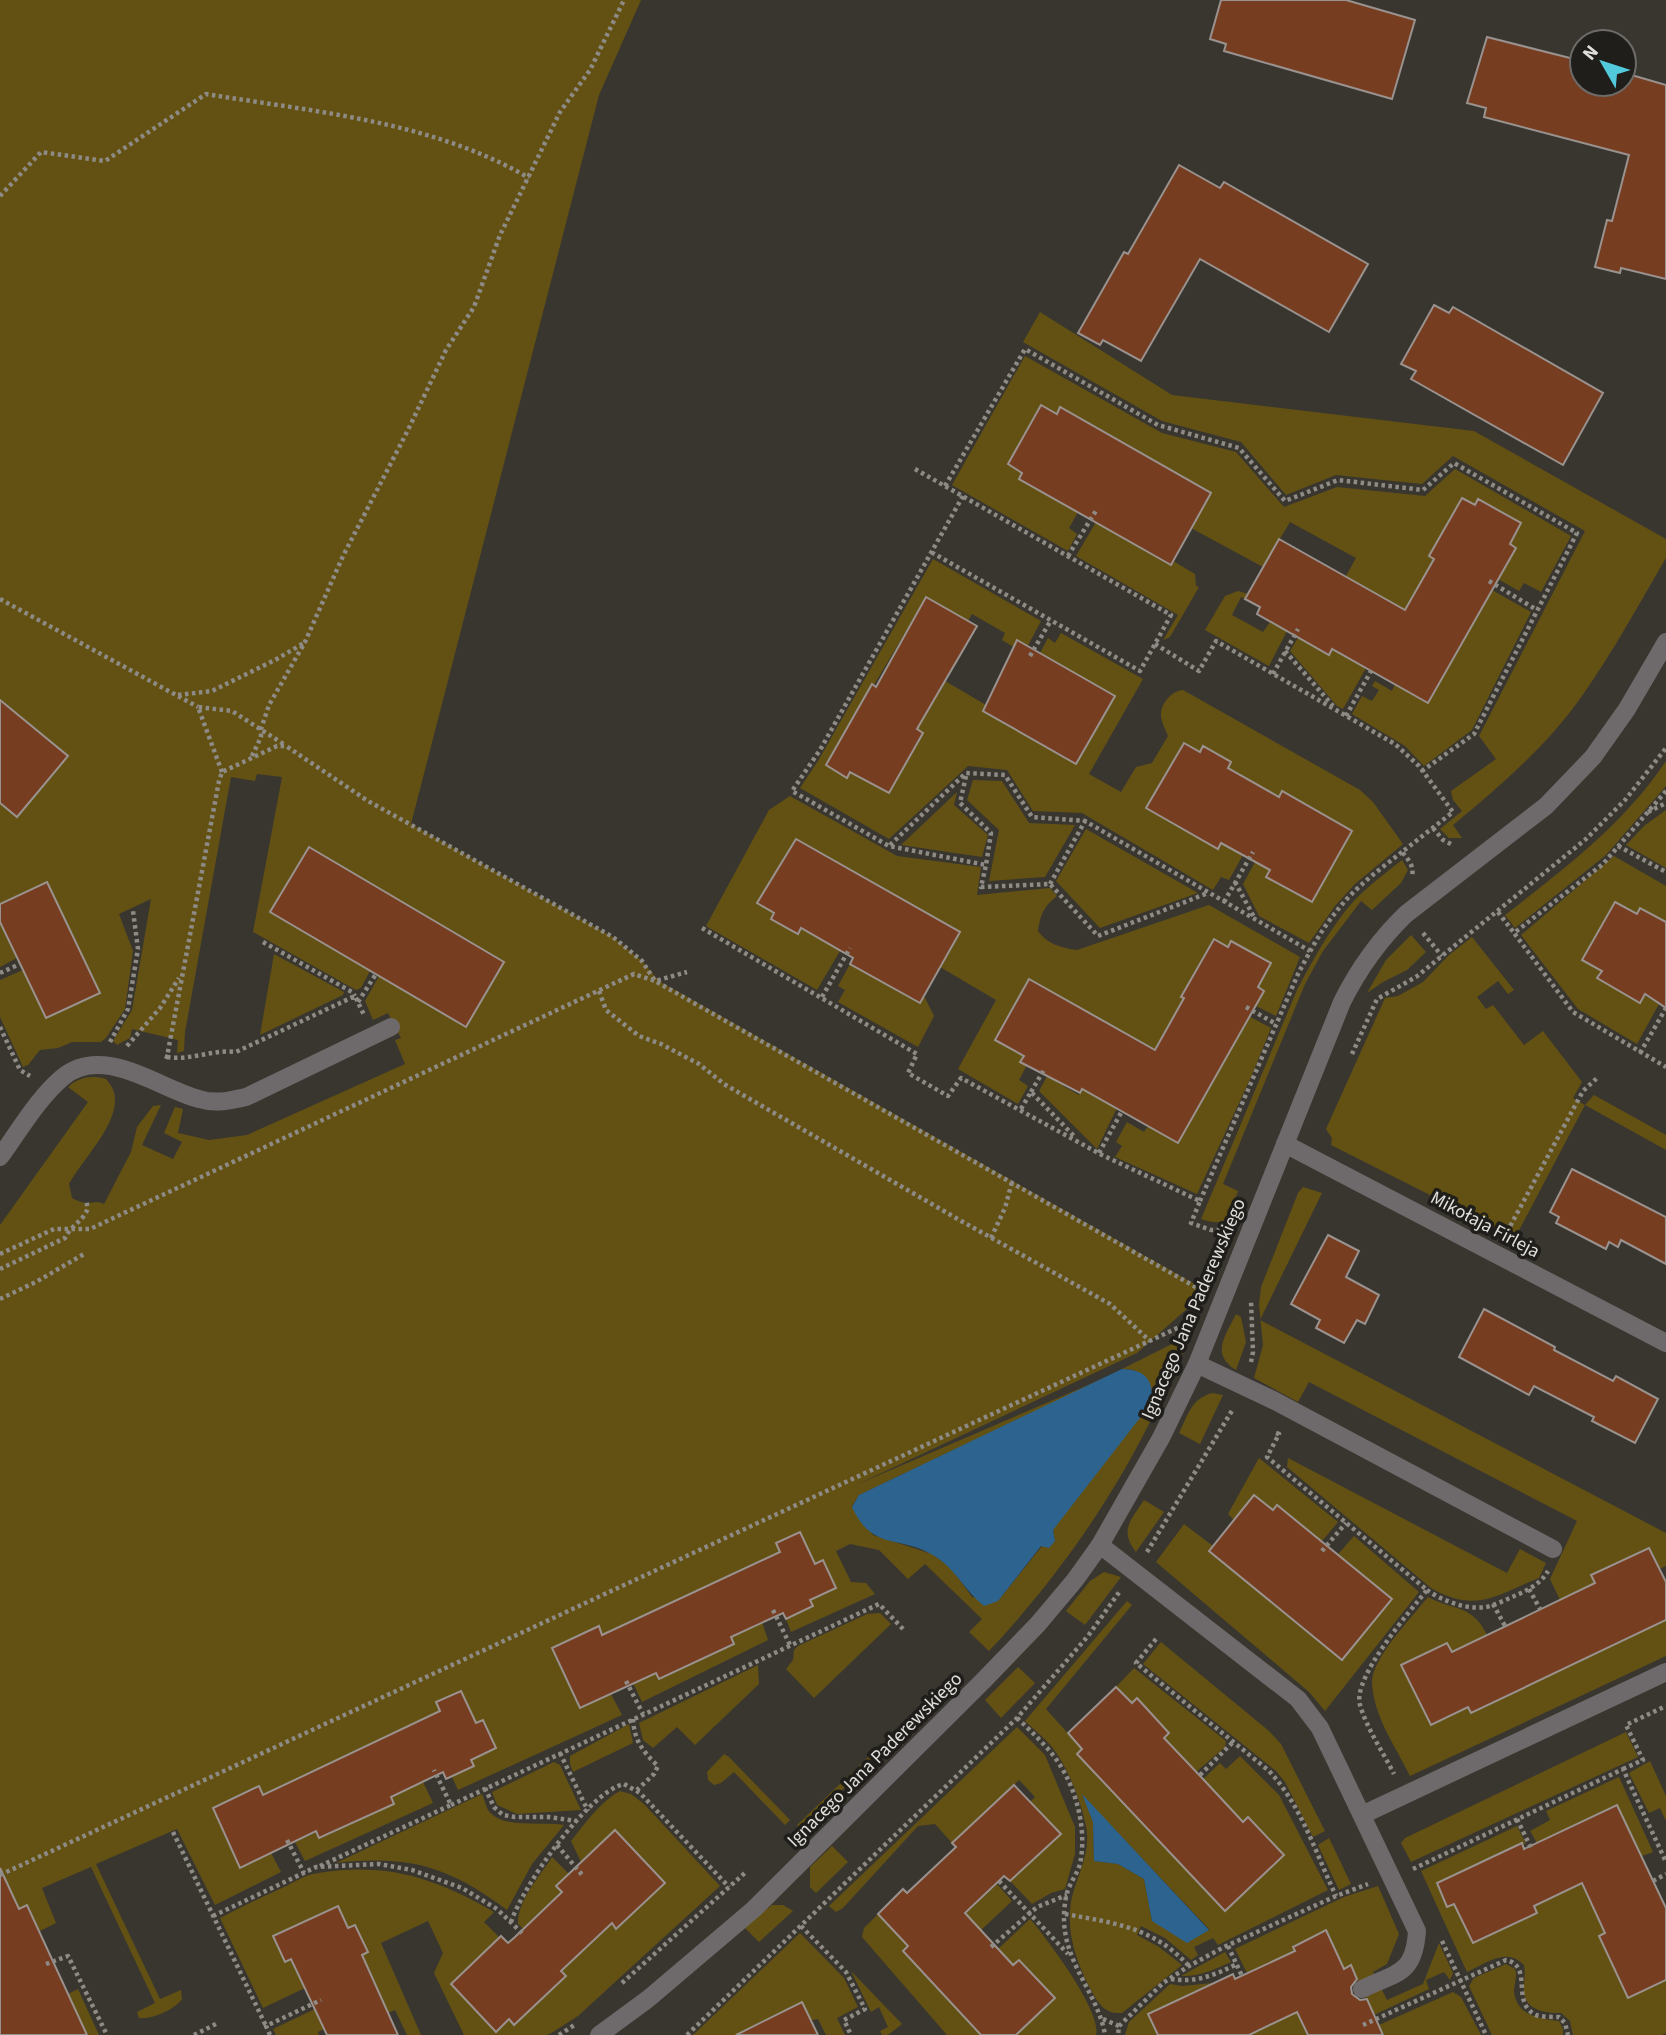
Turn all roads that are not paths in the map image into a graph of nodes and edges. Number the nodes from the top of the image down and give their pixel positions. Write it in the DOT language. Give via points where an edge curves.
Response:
graph roads {
  1 [pos="1666,642"];
  2 [pos="391,1027"];
  3 [pos="1285,1144"];
  4 [pos="0,1157"];
  5 [pos="1666,1343"];
  6 [pos="1197,1364"];
  7 [pos="1100,1545"];
  8 [pos="1552,1558"];
  9 [pos="1666,1672"];
  10 [pos="1362,1815"];
  11 [pos="1362,1989"];
  12 [pos="599,2035"];
  1 -- 3 [label="street, Ignacego Jana Paderewskiego" via="1593,757 1546,806 1416,905 1372,951 1342,1002"];
  2 -- 4 [label="street" via="246,1097 222,1102 198,1099 108,1066 84,1066 48,1092"];
  3 -- 5 [label="street, Mikołaja Firleja"];
  3 -- 6 [label="street, Ignacego Jana Paderewskiego" via="1218,1299"];
  6 -- 7 [label="street, Ignacego Jana Paderewskiego"];
  6 -- 8 [label="street" via="1273,1400"];
  7 -- 10 [label="street" via="1298,1699 1320,1728"];
  7 -- 12 [label="street, Ignacego Jana Paderewskiego" via="1038,1623 821,1844 754,1909"];
  9 -- 10 [label="street"];
  10 -- 11 [label="street" via="1417,1931 1415,1951 1406,1969"];
}
